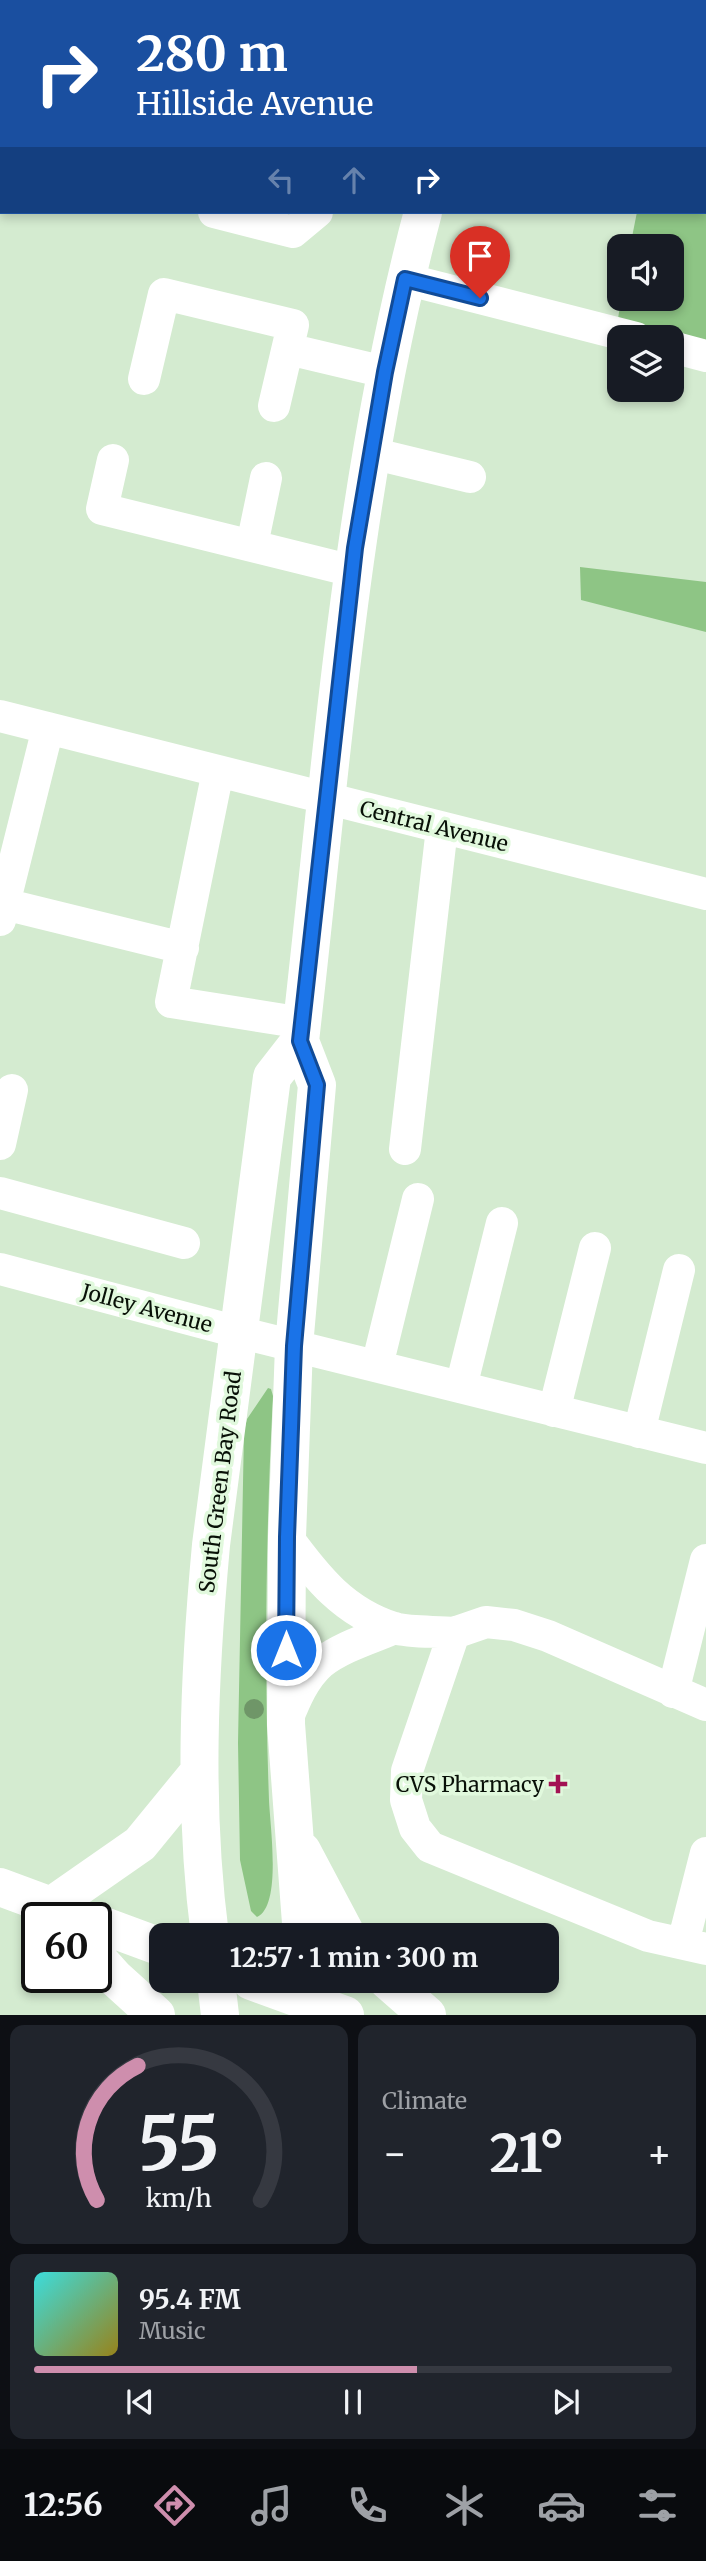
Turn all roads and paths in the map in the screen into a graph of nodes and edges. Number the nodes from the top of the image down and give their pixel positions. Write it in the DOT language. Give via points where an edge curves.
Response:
graph roads {
  1 [pos="222,214"];
  2 [pos="315,214"];
  3 [pos="422,214"];
  4 [pos="405,279"];
  5 [pos="607,331"];
  6 [pos="288,349"];
  7 [pos="684,350"];
  8 [pos="706,356"];
  9 [pos="385,372"];
  10 [pos="144,379"];
  11 [pos="274,407"];
  12 [pos="371,453"];
  13 [pos="113,460"];
  14 [pos="470,477"];
  15 [pos="266,478"];
  16 [pos="252,545"];
  17 [pos="353,570"];
  18 [pos="0,716"];
  19 [pos="48,728"];
  20 [pos="218,771"];
  21 [pos="327,800"];
  22 [pos="442,828"];
  23 [pos="706,894"];
  24 [pos="2,912"];
  25 [pos="183,948"];
  26 [pos="302,1032"];
  27 [pos="12,1090"];
  28 [pos="0,1144"];
  29 [pos="405,1149"];
  30 [pos="0,1193"];
  31 [pos="418,1199"];
  32 [pos="502,1223"];
  33 [pos="184,1243"];
  34 [pos="595,1248"];
  35 [pos="0,1270"];
  36 [pos="679,1270"];
  37 [pos="238,1332"];
  38 [pos="294,1346"];
  39 [pos="377,1366"];
  40 [pos="461,1387"];
  41 [pos="554,1410"];
  42 [pos="639,1432"];
  43 [pos="706,1448"];
  44 [pos="287,1537"];
  45 [pos="706,1560"];
  46 [pos="395,1628"];
  47 [pos="454,1633"];
  48 [pos="673,1692"];
  49 [pos="706,1705"];
  50 [pos="286,1724"];
  51 [pos="199,1772"];
  52 [pos="294,1834"];
  53 [pos="706,1853"];
  54 [pos="0,1887"];
  55 [pos="36,1902"];
  56 [pos="78,1902"];
  57 [pos="209,1923"];
  58 [pos="301,1923"];
  59 [pos="340,1923"];
  60 [pos="112,1929"];
  61 [pos="149,1943"];
  62 [pos="695,1946"];
  63 [pos="112,1975"];
  64 [pos="217,1993"];
  65 [pos="288,1993"];
  66 [pos="402,1993"];
  67 [pos="307,1999"];
  68 [pos="156,2015"];
  69 [pos="220,2015"];
  70 [pos="345,2015"];
  71 [pos="427,2015"];
  1 -- 2 [label="street" via="293,232"];
  3 -- 4 [label="main road"];
  4 -- 5 [label="street"];
  4 -- 9 [label="main road"];
  6 -- 9 [label="street"];
  6 -- 10 [label="street" via="293,325 164,294"];
  6 -- 11 [label="street"];
  7 -- 8 [label="street"];
  9 -- 12 [label="main road"];
  12 -- 14 [label="street"];
  12 -- 17 [label="main road"];
  13 -- 16 [label="street" via="102,509"];
  15 -- 16 [label="street"];
  16 -- 17 [label="street"];
  17 -- 21 [label="main road"];
  18 -- 19 [label="street, Central Avenue"];
  19 -- 20 [label="street, Central Avenue"];
  19 -- 24 [label="street"];
  20 -- 21 [label="street, Central Avenue"];
  20 -- 25 [label="street"];
  21 -- 22 [label="street, Central Avenue"];
  21 -- 26 [label="main road"];
  22 -- 23 [label="street, Central Avenue"];
  22 -- 29 [label="street"];
  24 -- 25 [label="street"];
  25 -- 26 [label="street" via="171,1002"];
  26 -- 37 [label="main road, South Green Bay Road" via="272,1077"];
  26 -- 38 [label="main road" via="317,1085"];
  27 -- 28 [label="street"];
  30 -- 33 [label="street"];
  31 -- 39 [label="street"];
  32 -- 40 [label="street"];
  34 -- 41 [label="street"];
  35 -- 37 [label="street, Jolley Avenue"];
  36 -- 42 [label="street"];
  37 -- 38 [label="street, Jolley Avenue"];
  37 -- 51 [label="main road, South Green Bay Road" via="204,1623"];
  38 -- 39 [label="street, Jolley Avenue"];
  38 -- 44 [label="main road"];
  39 -- 40 [label="street, Jolley Avenue"];
  40 -- 41 [label="street, Jolley Avenue"];
  41 -- 42 [label="street, Jolley Avenue"];
  42 -- 43 [label="street, Jolley Avenue"];
  44 -- 46 [label="street" via="322,1584 350,1606"];
  44 -- 50 [label="main road"];
  45 -- 48 [label="street"];
  46 -- 47 [label="street"];
  46 -- 50 [label="street" via="321,1663 296,1697"];
  47 -- 48 [label="street" via="486,1622 514,1625"];
  47 -- 62 [label="street" via="407,1771 406,1800 415,1828 430,1847 648,1936"];
  48 -- 49 [label="street"];
  50 -- 52 [label="main road"];
  51 -- 56 [label="main road" via="140,1844"];
  51 -- 57 [label="main road, South Green Bay Road"];
  52 -- 58 [label="main road"];
  52 -- 59 [label="main road"];
  53 -- 62 [label="street"];
  54 -- 55 [label="main road"];
  60 -- 61 [label="main road"];
  63 -- 68 [label="main road"];
  64 -- 69 [label="main road"];
  65 -- 67 [label="main road"];
  66 -- 71 [label="main road"];
  67 -- 70 [label="main road"];
}
